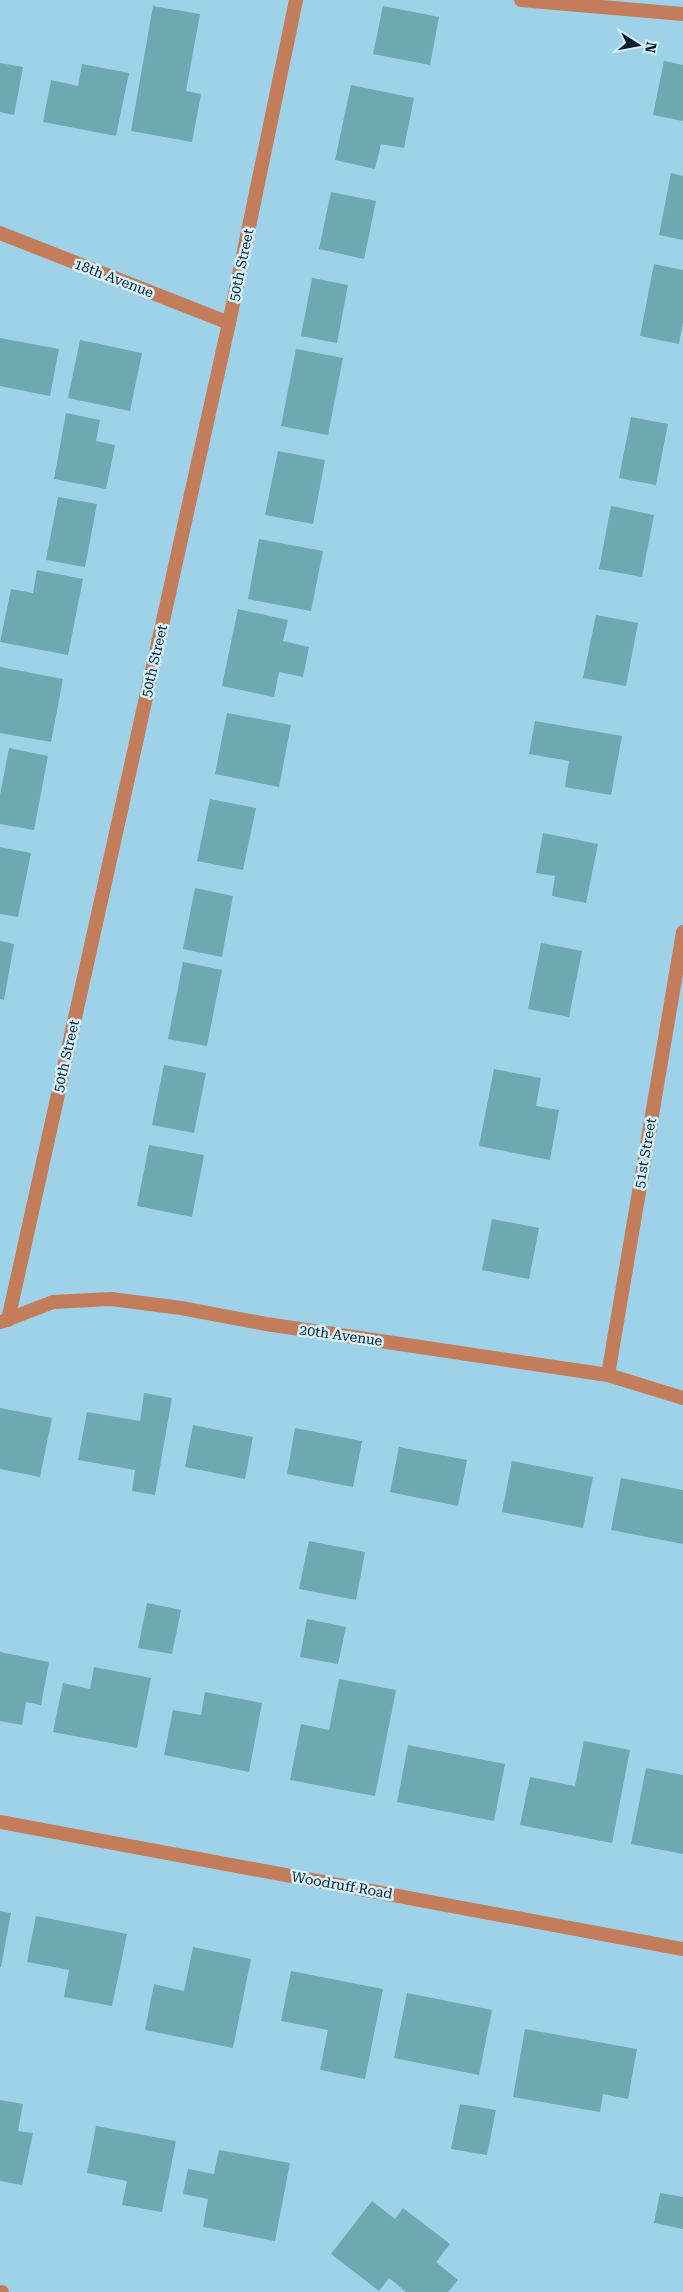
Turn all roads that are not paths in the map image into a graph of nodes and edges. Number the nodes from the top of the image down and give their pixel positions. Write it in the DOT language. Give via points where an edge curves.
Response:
graph roads {
  1 [pos="296,0"];
  2 [pos="521,0"];
  3 [pos="683,14"];
  4 [pos="0,233"];
  5 [pos="229,323"];
  6 [pos="683,932"];
  7 [pos="4,1321"];
  8 [pos="608,1375"];
  9 [pos="683,1398"];
  10 [pos="0,1822"];
  11 [pos="683,1949"];
  1 -- 5 [label="street, 50th Street"];
  2 -- 3 [label="street"];
  4 -- 5 [label="street, 18th Avenue"];
  5 -- 7 [label="street, 50th Street"];
  6 -- 8 [label="street, 51st Street"];
  7 -- 8 [label="street, 20th Avenue" via="53,1302 111,1299"];
  8 -- 9 [label="street, 20th Avenue"];
  10 -- 11 [label="street, Woodruff Road"];
}
